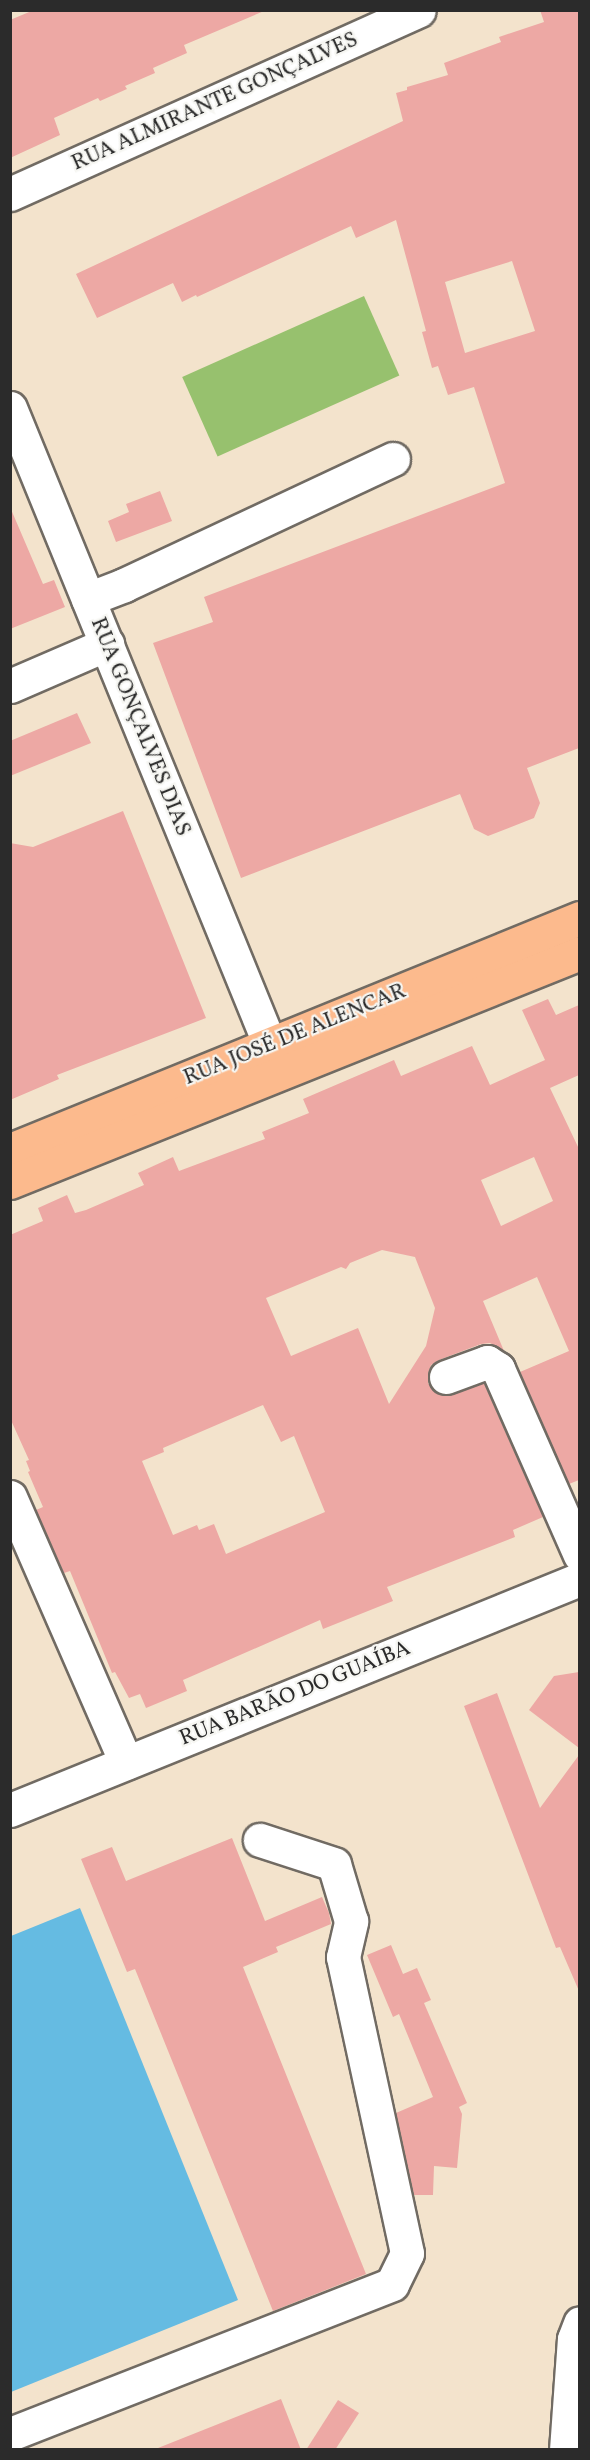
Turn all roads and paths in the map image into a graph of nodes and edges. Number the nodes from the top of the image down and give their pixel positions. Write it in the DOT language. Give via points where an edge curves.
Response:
graph roads {
  1 [pos="419,10"];
  2 [pos="10,194"];
  3 [pos="10,408"];
  4 [pos="393,459"];
  5 [pos="88,599"];
  6 [pos="106,644"];
  7 [pos="10,686"];
  8 [pos="579,918"];
  9 [pos="579,953"];
  10 [pos="270,1045"];
  11 [pos="339,1051"];
  12 [pos="217,1100"];
  13 [pos="10,1150"];
  14 [pos="10,1182"];
  15 [pos="446,1377"];
  16 [pos="10,1497"];
  17 [pos="579,1555"];
  18 [pos="579,1579"];
  19 [pos="126,1763"];
  20 [pos="10,1810"];
  21 [pos="260,1840"];
  22 [pos="579,2323"];
  23 [pos="10,2434"];
  24 [pos="566,2450"];
  1 -- 2 [label="street, RUA ALMIRANTE GONÇALVES"];
  3 -- 5 [label="street, RUA GONÇALVES DIAS"];
  4 -- 5 [label="street"];
  5 -- 6 [label="street, RUA GONÇALVES DIAS"];
  6 -- 7 [label="street"];
  6 -- 10 [label="street, RUA GONÇALVES DIAS"];
  8 -- 10 [label="main road, RUA JOSÉ DE ALENCAR"];
  9 -- 11 [label="main road, RUA JOSÉ DE ALENCAR"];
  10 -- 11 [label="main road"];
  10 -- 12 [label="main road"];
  10 -- 13 [label="main road, RUA JOSÉ DE ALENCAR"];
  11 -- 12 [label="main road, RUA JOSÉ DE ALENCAR"];
  12 -- 14 [label="main road, RUA JOSÉ DE ALENCAR"];
  15 -- 17 [label="street" via="487,1362 498,1369"];
  16 -- 19 [label="street"];
  18 -- 19 [label="street, RUA BARÃO DO GUAÍBA"];
  19 -- 20 [label="street, RUA BARÃO DO GUAÍBA"];
  21 -- 23 [label="street" via="334,1864 351,1921 343,1957 407,2253 392,2284"];
  22 -- 24 [label="street" via="574,2339"];
}
